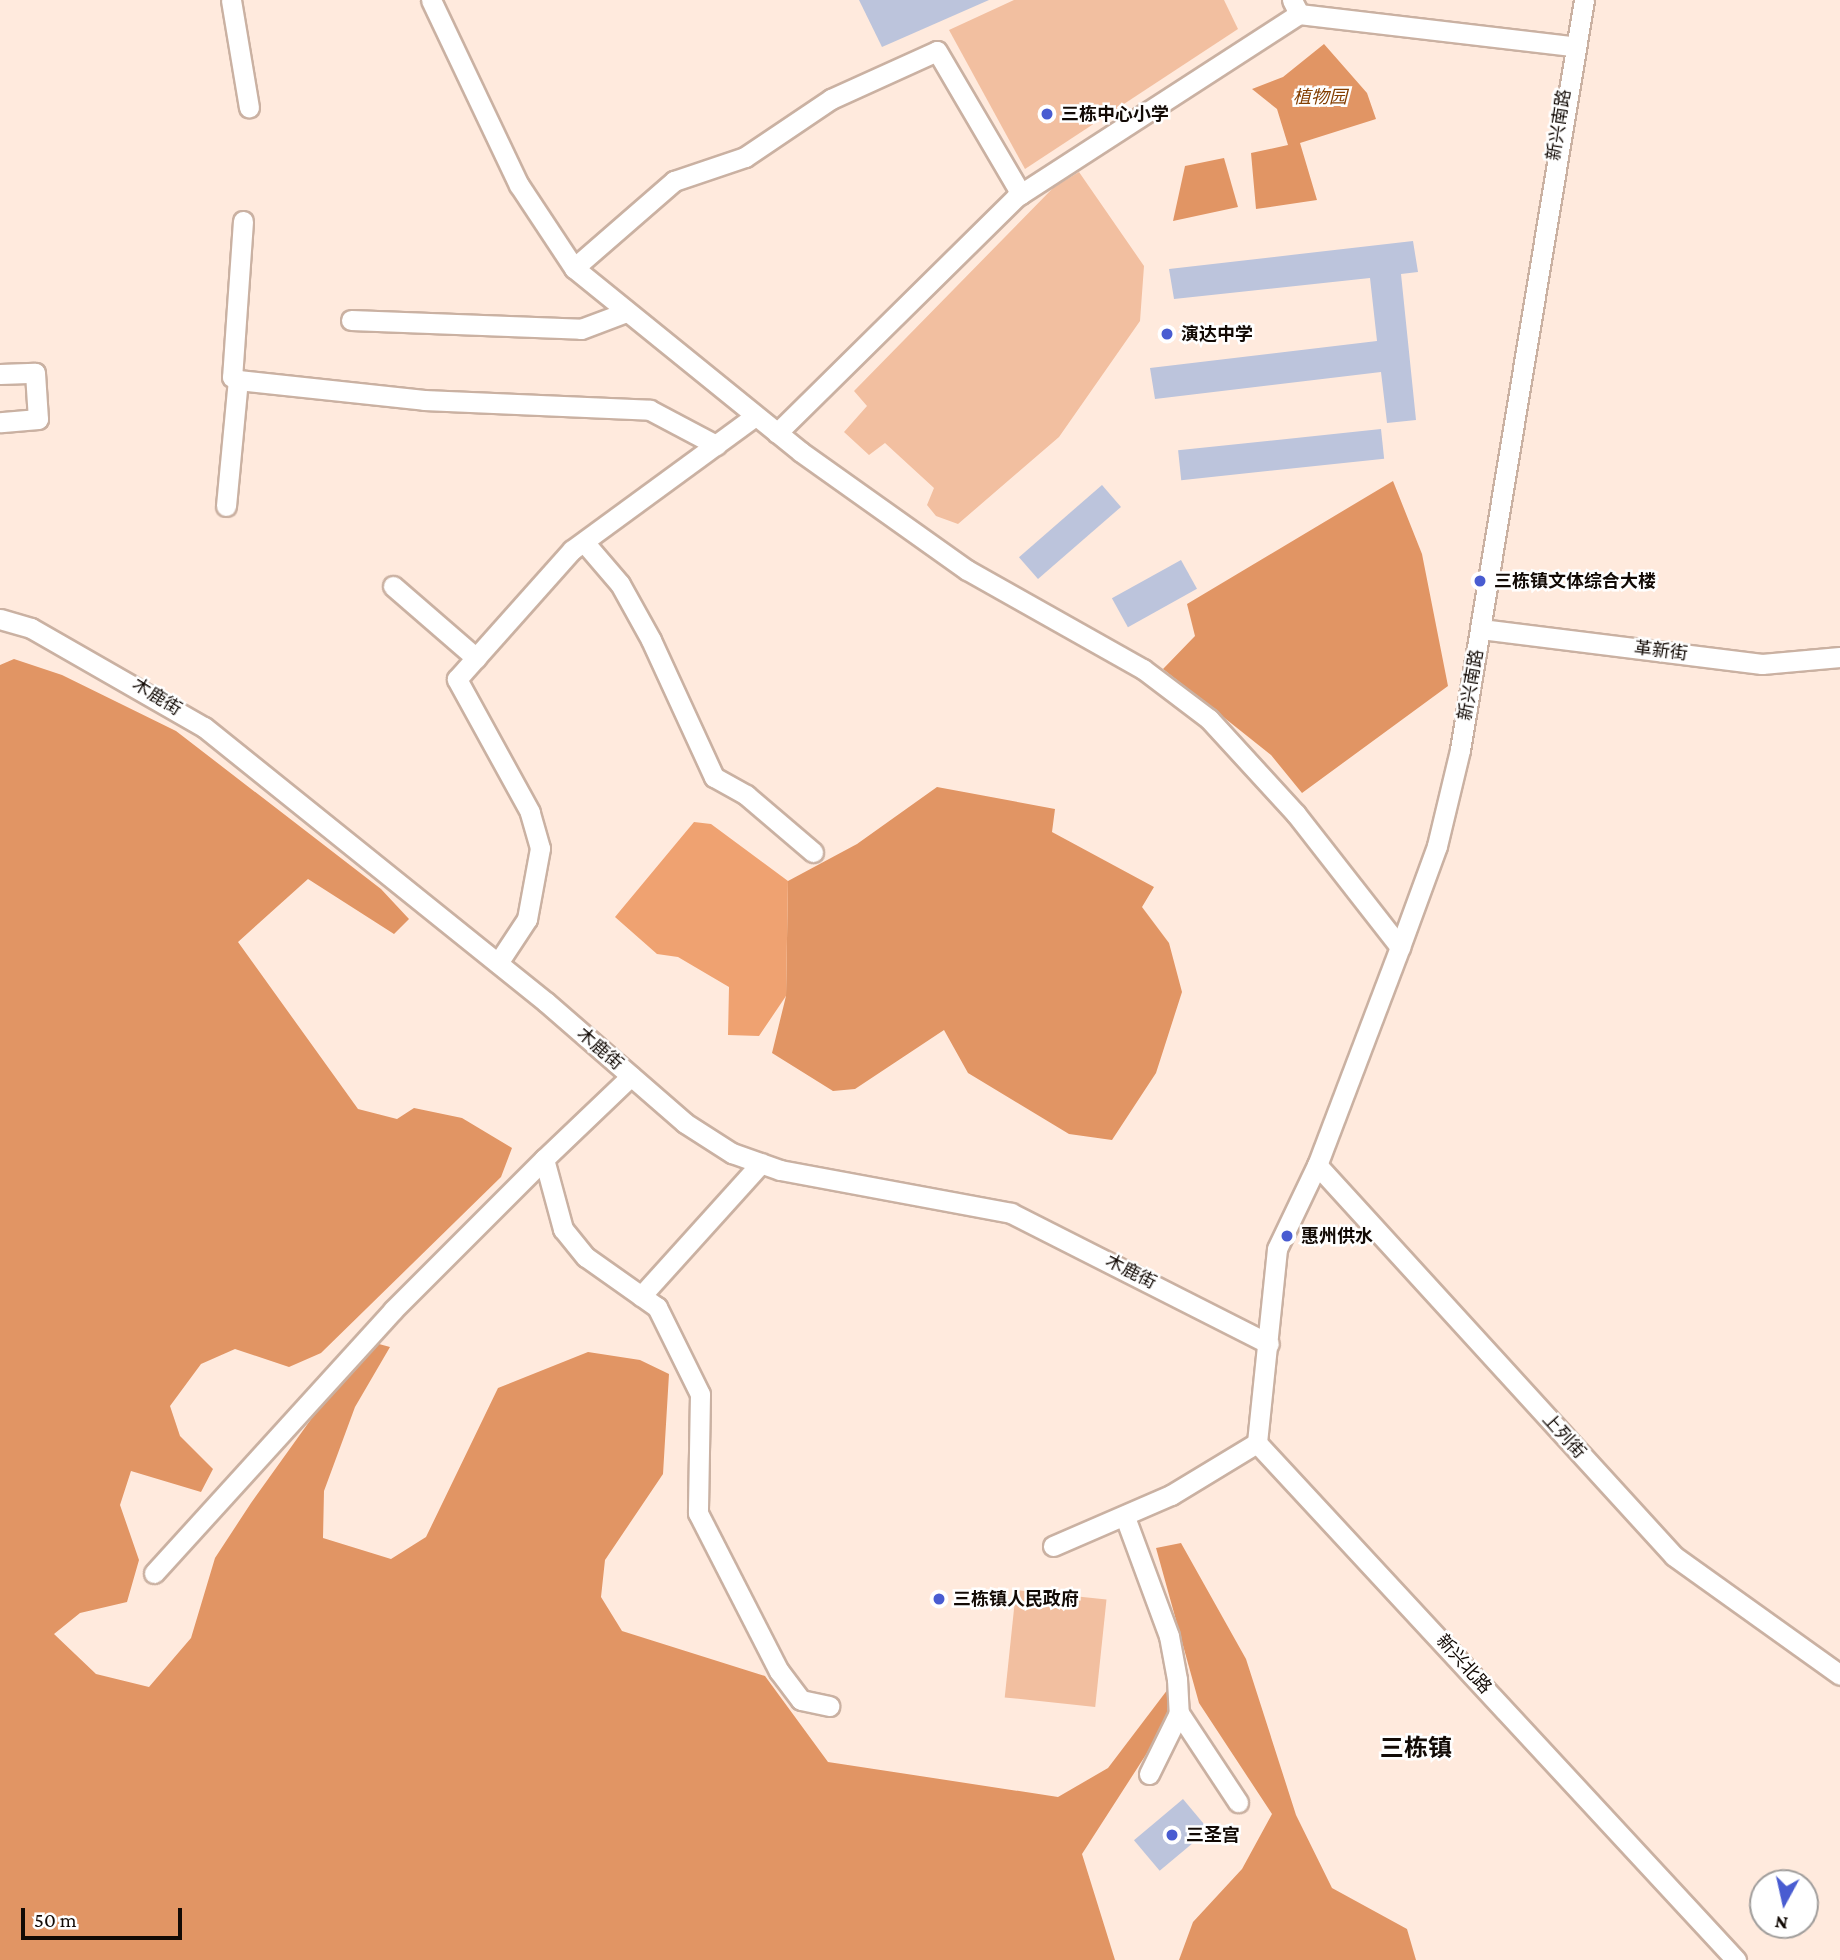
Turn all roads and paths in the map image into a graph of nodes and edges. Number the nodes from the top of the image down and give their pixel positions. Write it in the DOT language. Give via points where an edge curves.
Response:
graph roads {
  1 [pos="231,0"];
  2 [pos="431,0"];
  3 [pos="1584,0"];
  4 [pos="1296,7"];
  5 [pos="1572,46"];
  6 [pos="249,107"];
  7 [pos="1021,194"];
  8 [pos="243,220"];
  9 [pos="573,268"];
  10 [pos="626,312"];
  11 [pos="351,320"];
  12 [pos="0,374"];
  13 [pos="238,380"];
  14 [pos="755,416"];
  15 [pos="0,422"];
  16 [pos="777,433"];
  17 [pos="716,445"];
  18 [pos="226,506"];
  19 [pos="584,542"];
  20 [pos="393,586"];
  21 [pos="0,619"];
  22 [pos="1481,629"];
  23 [pos="1840,657"];
  24 [pos="476,658"];
  25 [pos="813,852"];
  26 [pos="1400,947"];
  27 [pos="498,963"];
  28 [pos="631,1076"];
  29 [pos="544,1159"];
  30 [pos="761,1163"];
  31 [pos="1317,1166"];
  32 [pos="641,1296"];
  33 [pos="1269,1344"];
  34 [pos="1257,1443"];
  35 [pos="1125,1517"];
  36 [pos="1053,1546"];
  37 [pos="154,1573"];
  38 [pos="1840,1675"];
  39 [pos="829,1706"];
  40 [pos="1179,1713"];
  41 [pos="1149,1774"];
  42 [pos="1238,1802"];
  43 [pos="1736,1960"];
  1 -- 6 [label="street"];
  2 -- 9 [label="street" via="519,185"];
  3 -- 5 [label="street, 新兴南路"];
  4 -- 5 [label="street"];
  4 -- 7 [label="street"];
  5 -- 22 [label="street, 新兴南路"];
  7 -- 9 [label="street" via="937,51 831,99 745,157 674,181"];
  7 -- 16 [label="street"];
  8 -- 13 [label="street" via="232,377"];
  9 -- 10 [label="street"];
  10 -- 11 [label="street" via="581,330"];
  10 -- 14 [label="street"];
  12 -- 15 [label="street" via="35,373 37,419"];
  13 -- 17 [label="street" via="424,400 650,410"];
  13 -- 18 [label="street"];
  14 -- 16 [label="street"];
  14 -- 17 [label="street"];
  16 -- 26 [label="street" via="967,570 1143,669 1209,719 1296,814"];
  17 -- 19 [label="street"];
  19 -- 24 [label="street"];
  19 -- 25 [label="street" via="620,584 651,640 713,778 746,795"];
  20 -- 24 [label="street"];
  21 -- 27 [label="street, 木鹿街" via="31,628 204,727"];
  22 -- 23 [label="street, 革新街" via="1762,664"];
  22 -- 26 [label="street, 新兴南路" via="1437,846"];
  24 -- 27 [label="street" via="457,679 530,812 540,848 527,919"];
  26 -- 31 [label="street, 新兴南路"];
  27 -- 28 [label="street, 木鹿街"];
  28 -- 29 [label="street"];
  28 -- 30 [label="street, 木鹿街" via="685,1123"];
  29 -- 32 [label="street" via="563,1229 586,1257"];
  29 -- 37 [label="street" via="393,1310"];
  30 -- 32 [label="street"];
  30 -- 33 [label="street, 木鹿街" via="1011,1213"];
  31 -- 33 [label="street, 新兴南路" via="1277,1249"];
  31 -- 38 [label="street, 上列街" via="1674,1556"];
  32 -- 39 [label="street" via="657,1307 700,1394 698,1513 779,1671 801,1700"];
  33 -- 34 [label="street"];
  34 -- 35 [label="street"];
  34 -- 43 [label="street, 新兴北路"];
  35 -- 36 [label="street"];
  35 -- 40 [label="street" via="1169,1636"];
  40 -- 41 [label="street"];
  40 -- 42 [label="street"];
}
